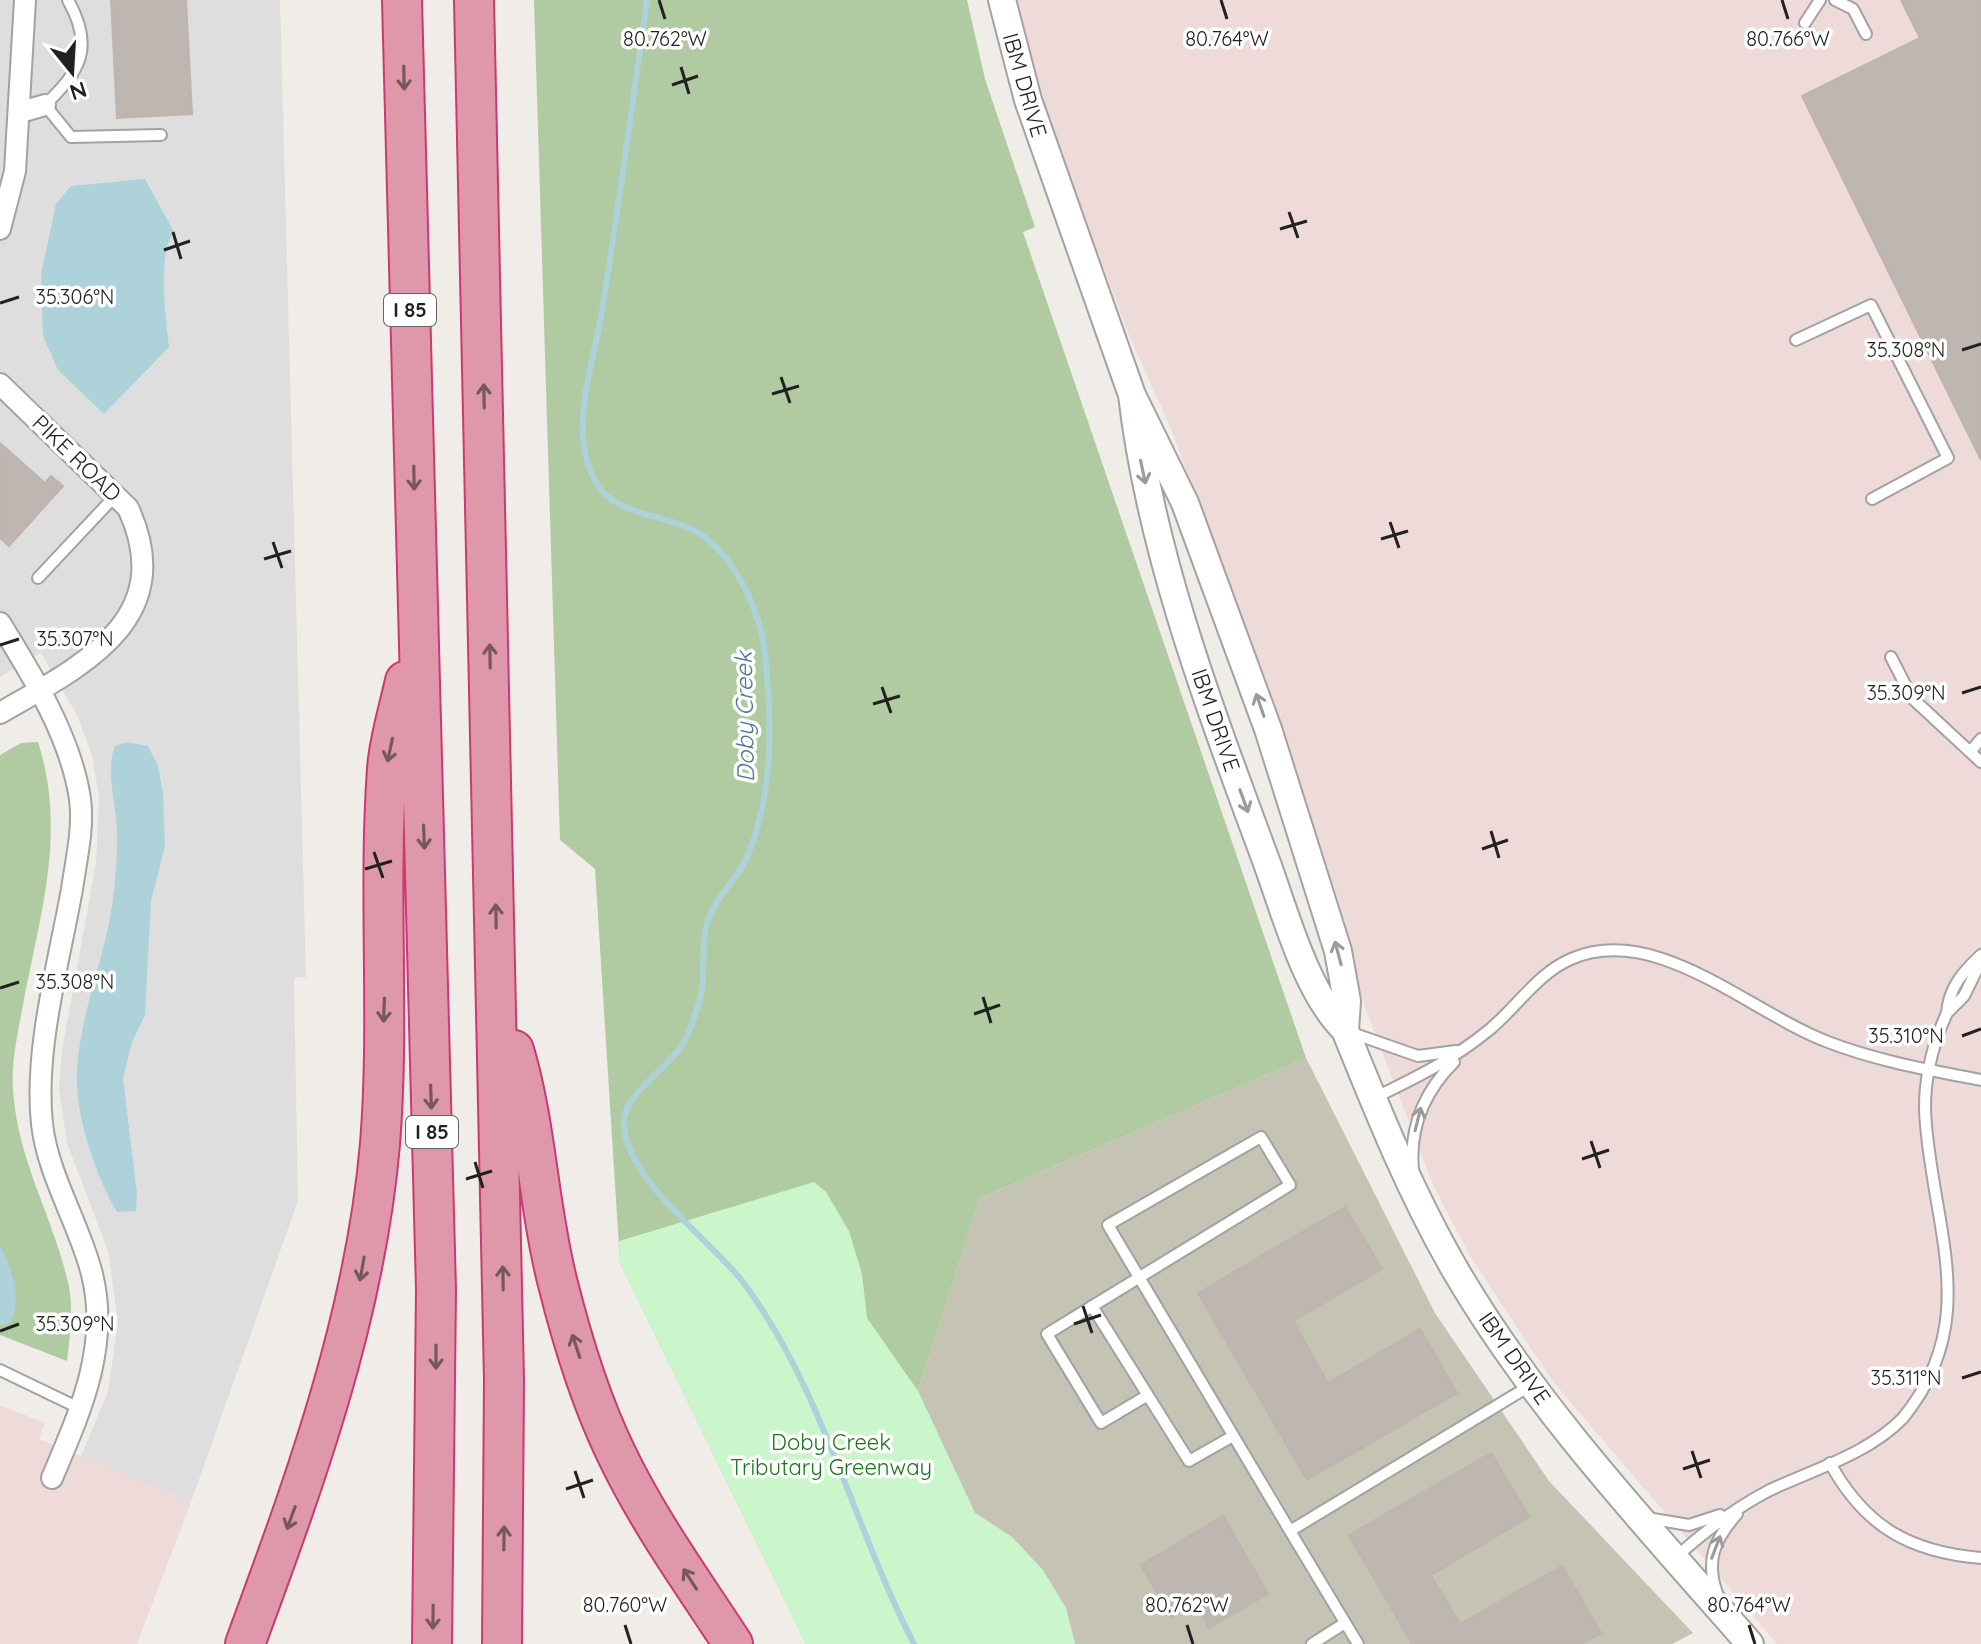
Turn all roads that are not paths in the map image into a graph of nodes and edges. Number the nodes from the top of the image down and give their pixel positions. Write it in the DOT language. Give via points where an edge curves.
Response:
graph roads {
  1 [pos="25,0"];
  2 [pos="68,0"];
  3 [pos="402,0"];
  4 [pos="474,0"];
  5 [pos="1002,0"];
  6 [pos="1820,0"];
  7 [pos="1835,0"];
  8 [pos="1805,23"];
  9 [pos="1866,34"];
  10 [pos="45,105"];
  11 [pos="21,112"];
  12 [pos="161,135"];
  13 [pos="0,229"];
  14 [pos="1796,340"];
  15 [pos="0,384"];
  16 [pos="1132,395"];
  17 [pos="116,495"];
  18 [pos="1872,499"];
  19 [pos="38,578"];
  20 [pos="418,619"];
  21 [pos="0,623"];
  22 [pos="1891,657"];
  23 [pos="37,691"];
  24 [pos="0,713"];
  25 [pos="1981,739"];
  26 [pos="1970,752"];
  27 [pos="1981,762"];
  28 [pos="1981,958"];
  29 [pos="497,994"];
  30 [pos="1345,1030"];
  31 [pos="1469,1046"];
  32 [pos="1930,1070"];
  33 [pos="1981,1080"];
  34 [pos="1373,1099"];
  35 [pos="1417,1196"];
  36 [pos="1139,1277"];
  37 [pos="1092,1306"];
  38 [pos="0,1370"];
  39 [pos="1532,1384"];
  40 [pos="1148,1395"];
  41 [pos="81,1409"];
  42 [pos="1233,1436"];
  43 [pos="1830,1463"];
  44 [pos="52,1478"];
  45 [pos="1745,1504"];
  46 [pos="1640,1516"];
  47 [pos="1290,1531"];
  48 [pos="1676,1557"];
  49 [pos="1981,1558"];
  50 [pos="1730,1620"];
  51 [pos="1345,1623"];
  52 [pos="245,1644"];
  53 [pos="432,1644"];
  54 [pos="502,1644"];
  55 [pos="733,1644"];
  56 [pos="1312,1644"];
  57 [pos="1358,1644"];
  58 [pos="1750,1644"];
  1 -- 11 [label="street"];
  2 -- 10 [label="lane" via="83,47 74,77"];
  3 -- 20 [label="highway, I 85, one-way"];
  29 -- 4 [label="highway, one-way"];
  5 -- 16 [label="street, IBM DRIVE" via="1028,100"];
  6 -- 8 [label="lane"];
  7 -- 9 [label="lane" via="1853,9"];
  10 -- 11 [label="street"];
  10 -- 12 [label="lane" via="71,137"];
  11 -- 13 [label="street" via="15,171"];
  14 -- 18 [label="lane" via="1871,305 1948,458"];
  15 -- 17 [label="street, PIKE ROAD"];
  30 -- 16 [label="street, IBM DRIVE, one-way" via="1347,1001 1338,951 1268,729 1185,503"];
  16 -- 30 [label="street, IBM DRIVE, one-way" via="1148,494 1213,714 1291,927 1327,1009"];
  17 -- 19 [label="lane"];
  17 -- 23 [label="street, PIKE ROAD" via="139,533 143,565 126,624 98,652"];
  20 -- 52 [label="highway, one-way" via="387,767 380,1143 358,1296 315,1449"];
  20 -- 53 [label="highway, I 85, one-way" via="436,1290"];
  21 -- 23 [label="street"];
  22 -- 26 [label="lane" via="1912,698"];
  23 -- 24 [label="street, PIKE ROAD"];
  23 -- 41 [label="street" via="68,750 81,801 78,852 41,1074 42,1126 92,1274 98,1320 94,1365"];
  25 -- 26 [label="lane"];
  26 -- 27 [label="lane"];
  28 -- 32 [label="lane" via="1960,975 1951,992"];
  54 -- 29 [label="highway, one-way" via="504,1380"];
  55 -- 29 [label="highway, one-way" via="634,1488 586,1375 557,1282 522,1076"];
  30 -- 31 [label="lane" via="1418,1056"];
  30 -- 34 [label="street, IBM DRIVE"];
  31 -- 32 [label="lane" via="1552,970 1583,954 1621,948 1659,956 1828,1042"];
  31 -- 34 [label="lane"];
  35 -- 31 [label="lane, one-way" via="1413,1143 1421,1106 1433,1084"];
  32 -- 33 [label="lane"];
  32 -- 43 [label="lane" via="1926,1127 1957,1275 1949,1338 1929,1386 1903,1418 1877,1440"];
  34 -- 35 [label="street, IBM DRIVE"];
  35 -- 39 [label="street, IBM DRIVE" via="1457,1273"];
  36 -- 36 [label="lane" via="1290,1185 1261,1137 1108,1225"];
  36 -- 37 [label="lane"];
  36 -- 42 [label="lane"];
  37 -- 40 [label="lane"];
  37 -- 40 [label="lane" via="1047,1334 1101,1423"];
  38 -- 41 [label="lane"];
  39 -- 46 [label="street, IBM DRIVE"];
  39 -- 47 [label="lane"];
  40 -- 42 [label="lane" via="1189,1461"];
  41 -- 44 [label="street"];
  42 -- 47 [label="lane"];
  43 -- 45 [label="lane"];
  43 -- 49 [label="lane" via="1877,1523 1916,1546"];
  45 -- 46 [label="lane" via="1689,1525"];
  45 -- 48 [label="lane"];
  50 -- 45 [label="lane, one-way" via="1714,1584 1711,1555"];
  46 -- 48 [label="street, IBM DRIVE"];
  47 -- 51 [label="lane"];
  48 -- 50 [label="street, IBM DRIVE"];
  50 -- 58 [label="street, IBM DRIVE"];
  51 -- 56 [label="lane"];
  51 -- 57 [label="lane"];
}
